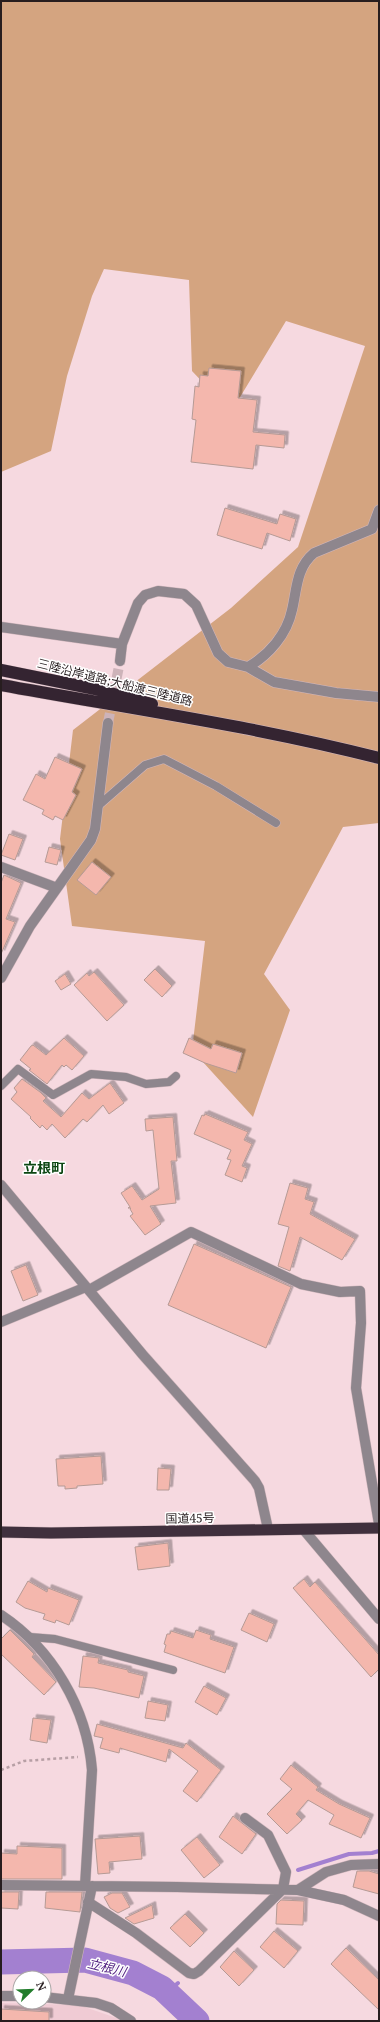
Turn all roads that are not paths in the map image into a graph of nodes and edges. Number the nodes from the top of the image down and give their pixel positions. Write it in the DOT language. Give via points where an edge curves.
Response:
graph roads {
  1 [pos="379,510"];
  2 [pos="1,627"];
  3 [pos="122,644"];
  4 [pos="120,661"];
  5 [pos="248,667"];
  6 [pos="1,670"];
  7 [pos="1,685"];
  8 [pos="379,697"];
  9 [pos="108,723"];
  10 [pos="223,723"];
  11 [pos="379,758"];
  12 [pos="98,806"];
  13 [pos="276,823"];
  14 [pos="1,867"];
  15 [pos="57,888"];
  16 [pos="1,978"];
  17 [pos="176,1076"];
  18 [pos="1,1086"];
  19 [pos="1,1185"];
  20 [pos="87,1288"];
  21 [pos="1,1322"];
  22 [pos="379,1524"];
  23 [pos="379,1528"];
  24 [pos="268,1529"];
  25 [pos="303,1529"];
  26 [pos="1,1532"];
  27 [pos="1,1615"];
  28 [pos="379,1619"];
  29 [pos="30,1637"];
  30 [pos="173,1670"];
  31 [pos="245,1818"];
  32 [pos="379,1864"];
  33 [pos="1,1885"];
  34 [pos="89,1886"];
  35 [pos="283,1889"];
  36 [pos="298,1890"];
  37 [pos="88,1902"];
  38 [pos="379,1916"];
  39 [pos="1,1996"];
  40 [pos="12,1996"];
  41 [pos="69,1996"];
  42 [pos="52,1997"];
  43 [pos="131,2021"];
  1 -- 5 [label="street" via="372,529 314,553 306,560 300,571 292,612 280,638 263,658"];
  2 -- 3 [label="street"];
  3 -- 4 [label="street"];
  3 -- 5 [label="street" via="138,603 145,595 158,591 184,594 196,605 218,653 228,662"];
  5 -- 8 [label="street" via="274,682 336,693"];
  6 -- 10 [label="highway, 三陸沿岸道路;大船渡三陸道路" via="95,689"];
  7 -- 10 [label="highway, 三陸沿岸道路;大船渡三陸道路"];
  9 -- 12 [label="street"];
  10 -- 11 [label="highway, 三陸沿岸道路;大船渡三陸道路"];
  12 -- 13 [label="lane" via="145,765 164,759 216,786"];
  12 -- 15 [label="street" via="91,840"];
  14 -- 15 [label="street"];
  15 -- 16 [label="street" via="30,926"];
  17 -- 18 [label="lane" via="168,1082 146,1084 126,1077 92,1074 53,1095 18,1069"];
  19 -- 20 [label="street"];
  20 -- 21 [label="street"];
  20 -- 22 [label="street" via="191,1232 301,1284 340,1292 360,1291 361,1323 356,1385"];
  20 -- 24 [label="street" via="259,1488"];
  23 -- 25 [label="highway, 国道45号"];
  24 -- 25 [label="highway, 国道45号"];
  24 -- 26 [label="highway, 国道45号"];
  25 -- 28 [label="street"];
  27 -- 29 [label="street"];
  29 -- 30 [label="lane" via="55,1639"];
  29 -- 34 [label="street" via="54,1665 68,1690 82,1720 91,1756"];
  31 -- 35 [label="street" via="268,1835 286,1872"];
  32 -- 36 [label="street" via="351,1865 326,1872"];
  33 -- 34 [label="street"];
  34 -- 35 [label="street"];
  34 -- 37 [label="street"];
  35 -- 36 [label="street"];
  35 -- 37 [label="street" via="199,1972 194,1974"];
  36 -- 38 [label="street" via="344,1900"];
  37 -- 41 [label="street"];
  39 -- 40 [label="street"];
  41 -- 42 [label="street"];
  41 -- 43 [label="street" via="110,2008"];
}
